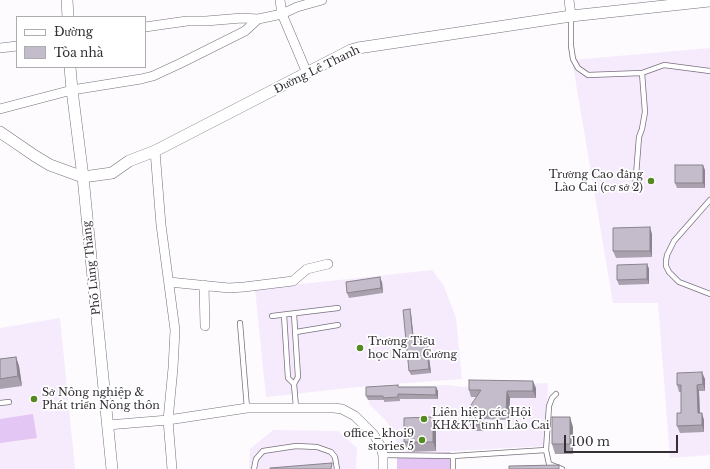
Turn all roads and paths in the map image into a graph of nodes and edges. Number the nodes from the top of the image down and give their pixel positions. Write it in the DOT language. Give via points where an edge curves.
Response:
graph roads {
  1 [pos="67,0"];
  2 [pos="280,0"];
  3 [pos="322,0"];
  4 [pos="569,0"];
  5 [pos="710,1"];
  6 [pos="282,14"];
  7 [pos="68,16"];
  8 [pos="571,16"];
  9 [pos="258,18"];
  10 [pos="146,27"];
  11 [pos="16,46"];
  12 [pos="0,48"];
  13 [pos="70,68"];
  14 [pos="710,71"];
  15 [pos="307,73"];
  16 [pos="642,73"];
  17 [pos="72,90"];
  18 [pos="0,109"];
  19 [pos="0,132"];
  20 [pos="156,150"];
  21 [pos="83,177"];
  22 [pos="635,188"];
  23 [pos="710,200"];
  24 [pos="328,264"];
  25 [pos="169,282"];
  26 [pos="204,285"];
  27 [pos="710,294"];
  28 [pos="338,308"];
  29 [pos="294,314"];
  30 [pos="284,315"];
  31 [pos="272,316"];
  32 [pos="240,324"];
  33 [pos="338,325"];
  34 [pos="205,326"];
  35 [pos="296,332"];
  36 [pos="294,384"];
  37 [pos="556,394"];
  38 [pos="9,402"];
  39 [pos="0,403"];
  40 [pos="296,407"];
  41 [pos="248,408"];
  42 [pos="168,420"];
  43 [pos="108,425"];
  44 [pos="546,450"];
  45 [pos="383,455"];
  46 [pos="453,456"];
  47 [pos="549,464"];
  48 [pos="542,465"];
  49 [pos="112,469"];
  50 [pos="172,469"];
  51 [pos="254,469"];
  52 [pos="337,469"];
  53 [pos="382,469"];
  54 [pos="453,469"];
  55 [pos="562,469"];
  1 -- 7 [label="street"];
  2 -- 6 [label="street"];
  3 -- 6 [label="street"];
  4 -- 8 [label="street"];
  5 -- 8 [label="street, Đường Lê Thanh"];
  6 -- 9 [label="street"];
  6 -- 15 [label="street"];
  8 -- 15 [label="street, Đường Lê Thanh" via="366,46 351,50"];
  8 -- 16 [label="lane" via="573,59 582,72 597,75"];
  9 -- 10 [label="street" via="187,21"];
  9 -- 17 [label="street" via="245,31 153,76"];
  11 -- 12 [label="street"];
  13 -- 17 [label="street, Phố Lùng Thàng"];
  14 -- 16 [label="lane" via="664,66"];
  15 -- 20 [label="street, Đường Lê Thanh"];
  16 -- 22 [label="lane" via="645,112 639,137"];
  17 -- 18 [label="street"];
  17 -- 21 [label="street, Phố Lùng Thàng"];
  19 -- 21 [label="street, Đường Lê Thanh" via="50,165"];
  20 -- 21 [label="street, Đường Lê Thanh" via="129,161 112,172"];
  20 -- 25 [label="street" via="161,225"];
  21 -- 43 [label="street, Phố Lùng Thàng"];
  23 -- 27 [label="lane" via="674,241 667,256 666,266 679,282"];
  24 -- 26 [label="street" via="307,269 293,281 229,288"];
  25 -- 26 [label="street"];
  25 -- 42 [label="street" via="174,335"];
  26 -- 34 [label="street"];
  28 -- 29 [label="lane"];
  29 -- 30 [label="lane"];
  29 -- 35 [label="lane"];
  30 -- 31 [label="lane"];
  30 -- 36 [label="lane" via="288,378"];
  32 -- 41 [label="lane"];
  33 -- 35 [label="lane"];
  35 -- 36 [label="lane" via="298,377"];
  36 -- 40 [label="lane"];
  37 -- 44 [label="lane" via="549,406"];
  38 -- 39 [label="lane"];
  40 -- 41 [label="street"];
  40 -- 45 [label="street" via="334,408 349,413 374,435"];
  41 -- 42 [label="street"];
  42 -- 43 [label="street"];
  42 -- 50 [label="street"];
  43 -- 49 [label="street, Phố Lùng Thàng"];
  44 -- 46 [label="lane"];
  44 -- 47 [label="lane"];
  45 -- 46 [label="lane"];
  45 -- 53 [label="street"];
  46 -- 54 [label="lane"];
  47 -- 48 [label="lane"];
  47 -- 55 [label="lane"];
  51 -- 52 [label="lane" via="256,459 262,451 296,446 317,447 331,452 335,457"];
}
